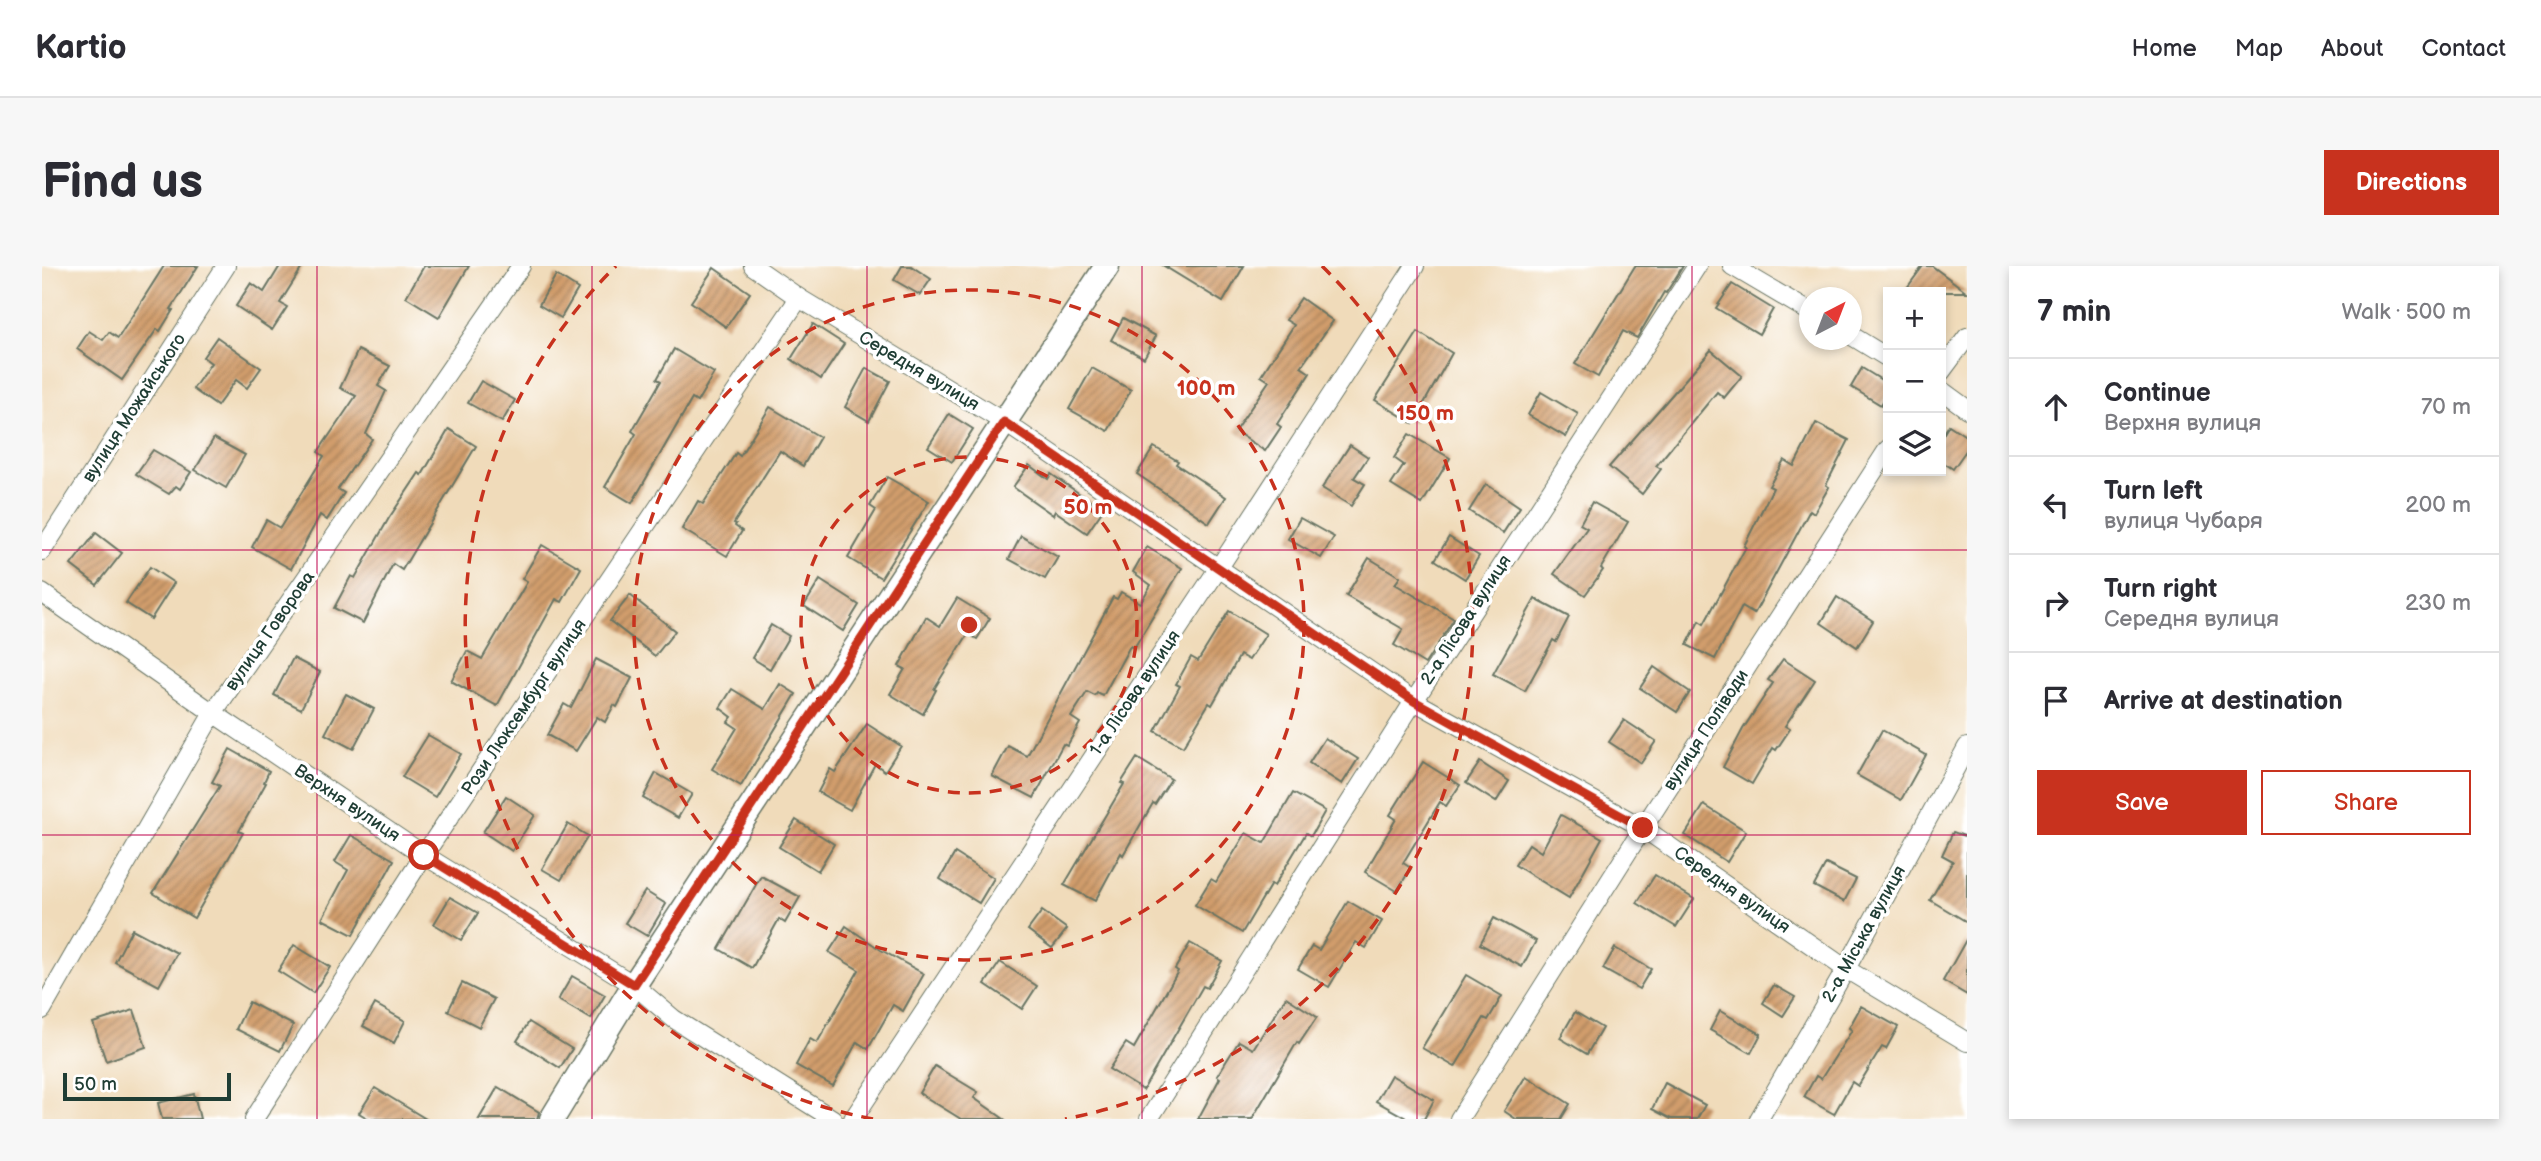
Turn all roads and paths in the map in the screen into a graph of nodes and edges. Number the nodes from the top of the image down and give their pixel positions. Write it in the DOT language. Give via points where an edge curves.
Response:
graph roads {
  1 [pos="226,266"];
  2 [pos="521,266"];
  3 [pos="753,266"];
  4 [pos="1107,266"];
  5 [pos="1415,266"];
  6 [pos="1697,266"];
  7 [pos="1732,266"];
  8 [pos="799,299"];
  9 [pos="1799,306"];
  10 [pos="1967,337"];
  11 [pos="1862,343"];
  12 [pos="1883,355"];
  13 [pos="1946,365"];
  14 [pos="1946,394"];
  15 [pos="1967,409"];
  16 [pos="1004,422"];
  17 [pos="1883,457"];
  18 [pos="42,551"];
  19 [pos="1218,569"];
  20 [pos="42,593"];
  21 [pos="1414,701"];
  22 [pos="213,713"];
  23 [pos="1967,747"];
  24 [pos="1643,828"];
  25 [pos="424,855"];
  26 [pos="1846,969"];
  27 [pos="634,985"];
  28 [pos="42,1010"];
  29 [pos="1967,1042"];
  30 [pos="254,1119"];
  31 [pos="552,1119"];
  32 [pos="834,1119"];
  33 [pos="853,1119"];
  34 [pos="1149,1119"];
  35 [pos="1459,1119"];
  36 [pos="1759,1119"];
  1 -- 18 [label="street, вулиця Можайського"];
  2 -- 22 [label="street, вулиця Говорова"];
  3 -- 8 [label="street, Середня вулиця"];
  4 -- 16 [label="street"];
  5 -- 19 [label="street, 1-а Лісова вулиця"];
  6 -- 21 [label="street, 2-а Лісова вулиця"];
  7 -- 9 [label="street"];
  8 -- 16 [label="street, Середня вулиця"];
  8 -- 25 [label="street, Рози Люксембург вулиця"];
  10 -- 13 [label="street"];
  11 -- 12 [label="street"];
  14 -- 15 [label="street"];
  16 -- 19 [label="street, Середня вулиця"];
  16 -- 27 [label="street"];
  17 -- 24 [label="street, вулиця Поліводи"];
  19 -- 21 [label="street, Середня вулиця"];
  19 -- 33 [label="street, 1-а Лісова вулиця"];
  20 -- 22 [label="street, Верхня вулиця"];
  21 -- 24 [label="street, Середня вулиця"];
  21 -- 34 [label="street, 2-а Лісова вулиця"];
  22 -- 25 [label="street, Верхня вулиця"];
  22 -- 28 [label="street, вулиця Говорова"];
  23 -- 26 [label="street, 2-а Міська вулиця"];
  24 -- 26 [label="street, Середня вулиця"];
  24 -- 35 [label="street, вулиця Поліводи"];
  25 -- 27 [label="street, Верхня вулиця"];
  25 -- 30 [label="street, Рози Люксембург вулиця"];
  26 -- 29 [label="street, Середня вулиця"];
  26 -- 36 [label="street, 2-а Міська вулиця"];
  27 -- 31 [label="street"];
  27 -- 32 [label="street, Верхня вулиця" via="674,1019"];
}
